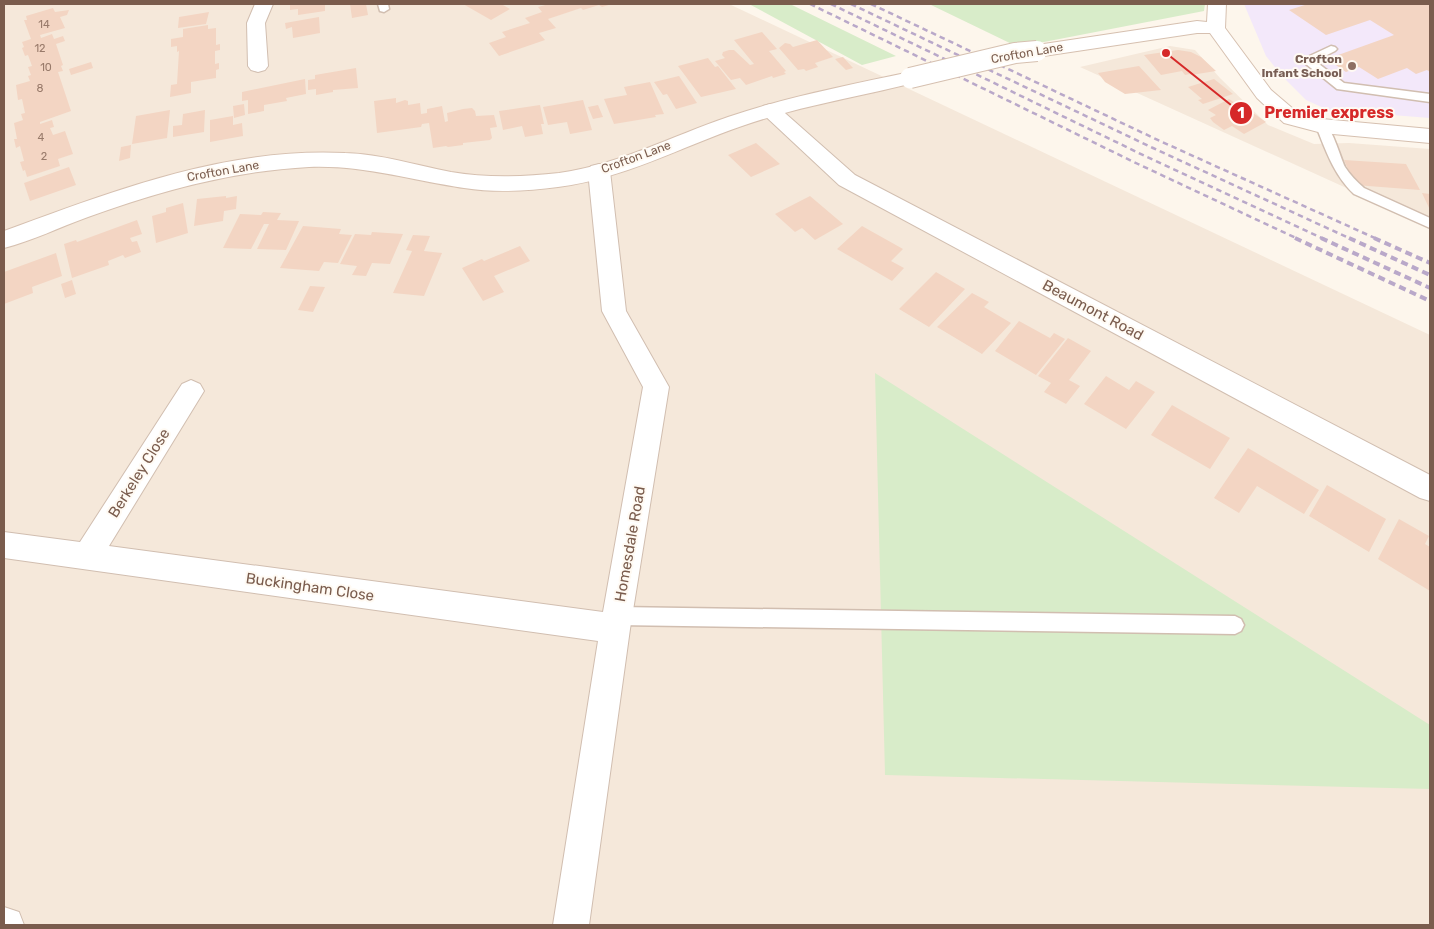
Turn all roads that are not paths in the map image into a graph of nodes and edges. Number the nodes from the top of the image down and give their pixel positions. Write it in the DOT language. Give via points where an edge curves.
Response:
graph roads {
  1 [pos="264,4"];
  2 [pos="1217,4"];
  3 [pos="1216,28"];
  4 [pos="1331,49"];
  5 [pos="258,66"];
  6 [pos="1430,98"];
  7 [pos="770,110"];
  8 [pos="1322,126"];
  9 [pos="1430,136"];
  10 [pos="599,171"];
  11 [pos="1430,223"];
  12 [pos="4,240"];
  13 [pos="190,390"];
  14 [pos="1430,488"];
  15 [pos="4,545"];
  16 [pos="87,556"];
  17 [pos="616,623"];
  18 [pos="1235,625"];
  19 [pos="571,925"];
  1 -- 5 [label="street" via="256,23"];
  2 -- 3 [label="street"];
  3 -- 7 [label="street, Crofton Lane, bridge" via="1197,27 1015,53"];
  3 -- 8 [label="street" via="1264,94 1291,118"];
  4 -- 6 [label="lane" via="1307,60 1341,86"];
  7 -- 10 [label="street, Crofton Lane"];
  7 -- 14 [label="street, Beaumont Road" via="847,180"];
  8 -- 9 [label="street"];
  8 -- 11 [label="lane" via="1338,167 1350,184"];
  10 -- 12 [label="street, Crofton Lane" via="562,179 483,183 349,160 238,166 165,183"];
  10 -- 17 [label="street, Homesdale Road" via="614,311 656,388"];
  13 -- 16 [label="street, Berkeley Close"];
  15 -- 16 [label="street, Buckingham Close"];
  16 -- 17 [label="street, Buckingham Close"];
  17 -- 18 [label="lane"];
  17 -- 19 [label="street, Homesdale Road"];
}
